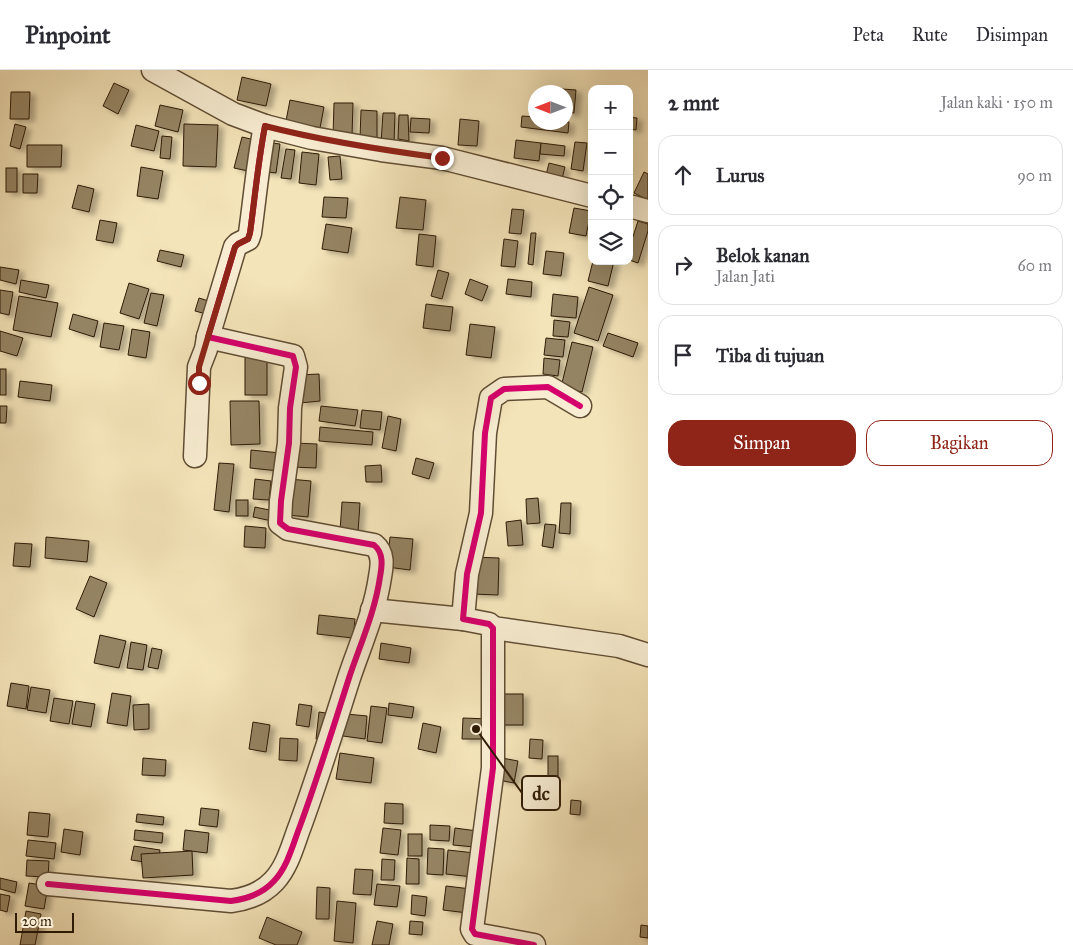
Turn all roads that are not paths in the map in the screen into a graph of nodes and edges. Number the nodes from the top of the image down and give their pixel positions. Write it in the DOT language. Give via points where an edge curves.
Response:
graph roads {
  1 [pos="156,71"];
  2 [pos="265,126"];
  3 [pos="588,195"];
  4 [pos="633,207"];
  5 [pos="648,211"];
  6 [pos="208,337"];
  7 [pos="580,406"];
  8 [pos="195,456"];
  9 [pos="372,610"];
  10 [pos="463,619"];
  11 [pos="493,628"];
  12 [pos="648,655"];
  13 [pos="48,884"];
  14 [pos="534,945"];
  1 -- 2 [label="street" via="233,114"];
  2 -- 3 [label="street" via="312,138 442,158"];
  2 -- 6 [label="street" via="250,233 248,239 235,247"];
  4 -- 5 [label="street"];
  6 -- 8 [label="street" via="199,367"];
  6 -- 9 [label="street" via="293,356 296,367 280,523 288,529 378,549 381,555 380,577"];
  7 -- 10 [label="street" via="548,387 504,389 491,398 485,433 481,513 467,574"];
  9 -- 10 [label="street"];
  9 -- 13 [label="street" via="320,773 286,863 262,891 247,899 231,901"];
  10 -- 11 [label="street" via="489,624"];
  11 -- 12 [label="street" via="619,646"];
  11 -- 14 [label="street" via="493,768 472,929 475,934"];
}
